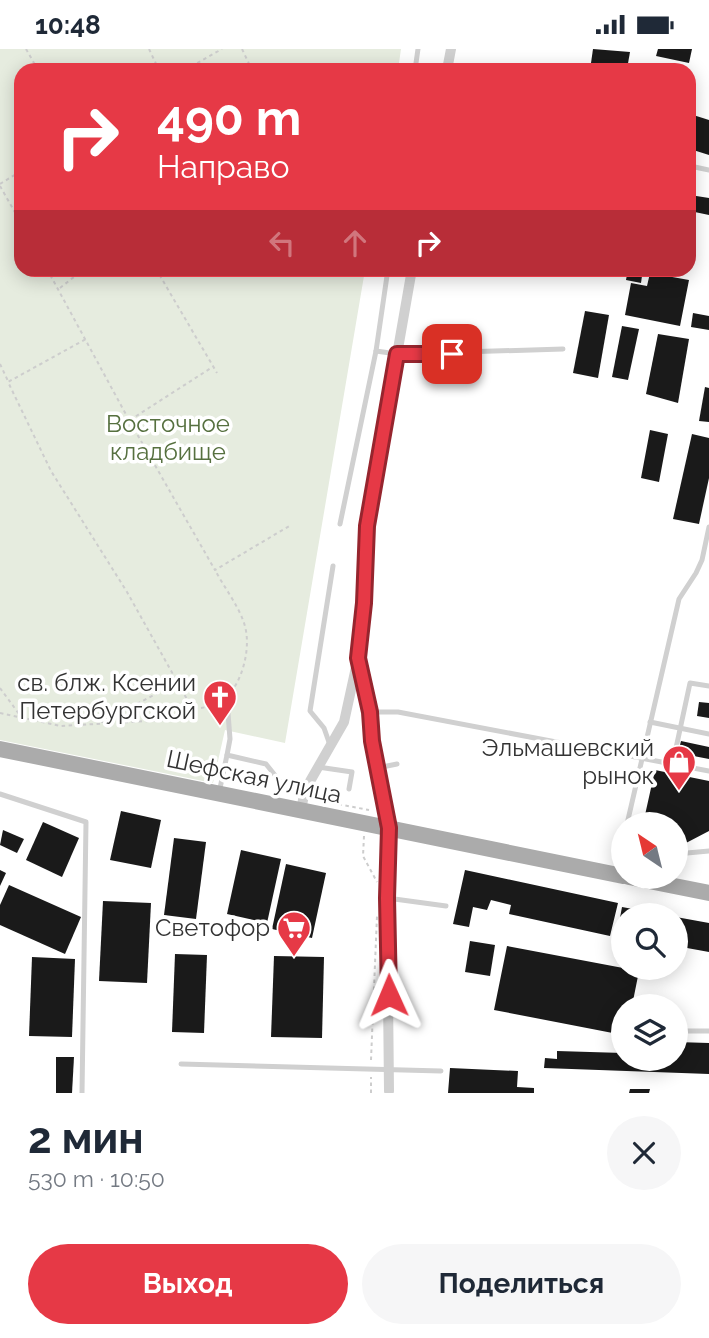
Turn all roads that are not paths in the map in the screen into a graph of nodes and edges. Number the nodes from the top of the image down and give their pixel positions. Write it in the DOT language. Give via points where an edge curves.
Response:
graph roads {
  1 [pos="387,277"];
  2 [pos="411,277"];
  3 [pos="563,349"];
  4 [pos="376,351"];
  5 [pos="397,354"];
  6 [pos="340,524"];
  7 [pos="709,527"];
  8 [pos="333,566"];
  9 [pos="358,658"];
  10 [pos="709,686"];
  11 [pos="370,712"];
  12 [pos="228,713"];
  13 [pos="650,722"];
  14 [pos="679,728"];
  15 [pos="709,734"];
  16 [pos="330,745"];
  17 [pos="1,751"];
  18 [pos="227,755"];
  19 [pos="641,757"];
  20 [pos="673,762"];
  21 [pos="397,764"];
  22 [pos="318,767"];
  23 [pos="377,768"];
  24 [pos="709,771"];
  25 [pos="349,789"];
  26 [pos="219,793"];
  27 [pos="0,794"];
  28 [pos="303,799"];
  29 [pos="630,812"];
  30 [pos="389,828"];
  31 [pos="709,851"];
  32 [pos="688,852"];
  33 [pos="611,870"];
  34 [pos="688,888"];
  35 [pos="709,893"];
  36 [pos="387,898"];
  37 [pos="446,906"];
  38 [pos="688,1031"];
  39 [pos="709,1031"];
  40 [pos="181,1064"];
  41 [pos="390,1068"];
  42 [pos="441,1071"];
  43 [pos="389,1092"];
  44 [pos="82,1093"];
  1 -- 4 [label="lane"];
  2 -- 5 [label="street"];
  3 -- 5 [label="lane"];
  4 -- 5 [label="lane"];
  4 -- 6 [label="lane"];
  5 -- 9 [label="street" via="367,526"];
  7 -- 13 [label="lane" via="702,560 679,599"];
  8 -- 16 [label="lane" via="310,711"];
  9 -- 11 [label="street"];
  9 -- 16 [label="street" via="344,722"];
  10 -- 14 [label="lane" via="690,683"];
  11 -- 19 [label="lane" via="398,712"];
  11 -- 23 [label="street"];
  12 -- 18 [label="lane"];
  13 -- 14 [label="lane"];
  13 -- 19 [label="lane"];
  14 -- 15 [label="lane"];
  14 -- 20 [label="lane"];
  16 -- 22 [label="street"];
  17 -- 26 [label="main road, Шефская улица"];
  18 -- 26 [label="lane"];
  18 -- 28 [label="lane" via="266,764 282,784"];
  19 -- 20 [label="lane"];
  19 -- 29 [label="lane"];
  20 -- 24 [label="lane"];
  21 -- 23 [label="lane"];
  22 -- 25 [label="lane" via="352,772"];
  22 -- 28 [label="street"];
  23 -- 30 [label="street"];
  26 -- 28 [label="main road, Шефская улица"];
  27 -- 44 [label="lane" via="86,822"];
  28 -- 30 [label="main road, Шефская улица"];
  30 -- 33 [label="main road, Шефская улица"];
  30 -- 36 [label="street"];
  31 -- 32 [label="lane"];
  34 -- 35 [label="main road, Шефская улица"];
  36 -- 37 [label="lane"];
  36 -- 41 [label="street"];
  38 -- 39 [label="lane"];
  40 -- 41 [label="lane"];
  41 -- 42 [label="lane"];
  41 -- 43 [label="street"];
}
